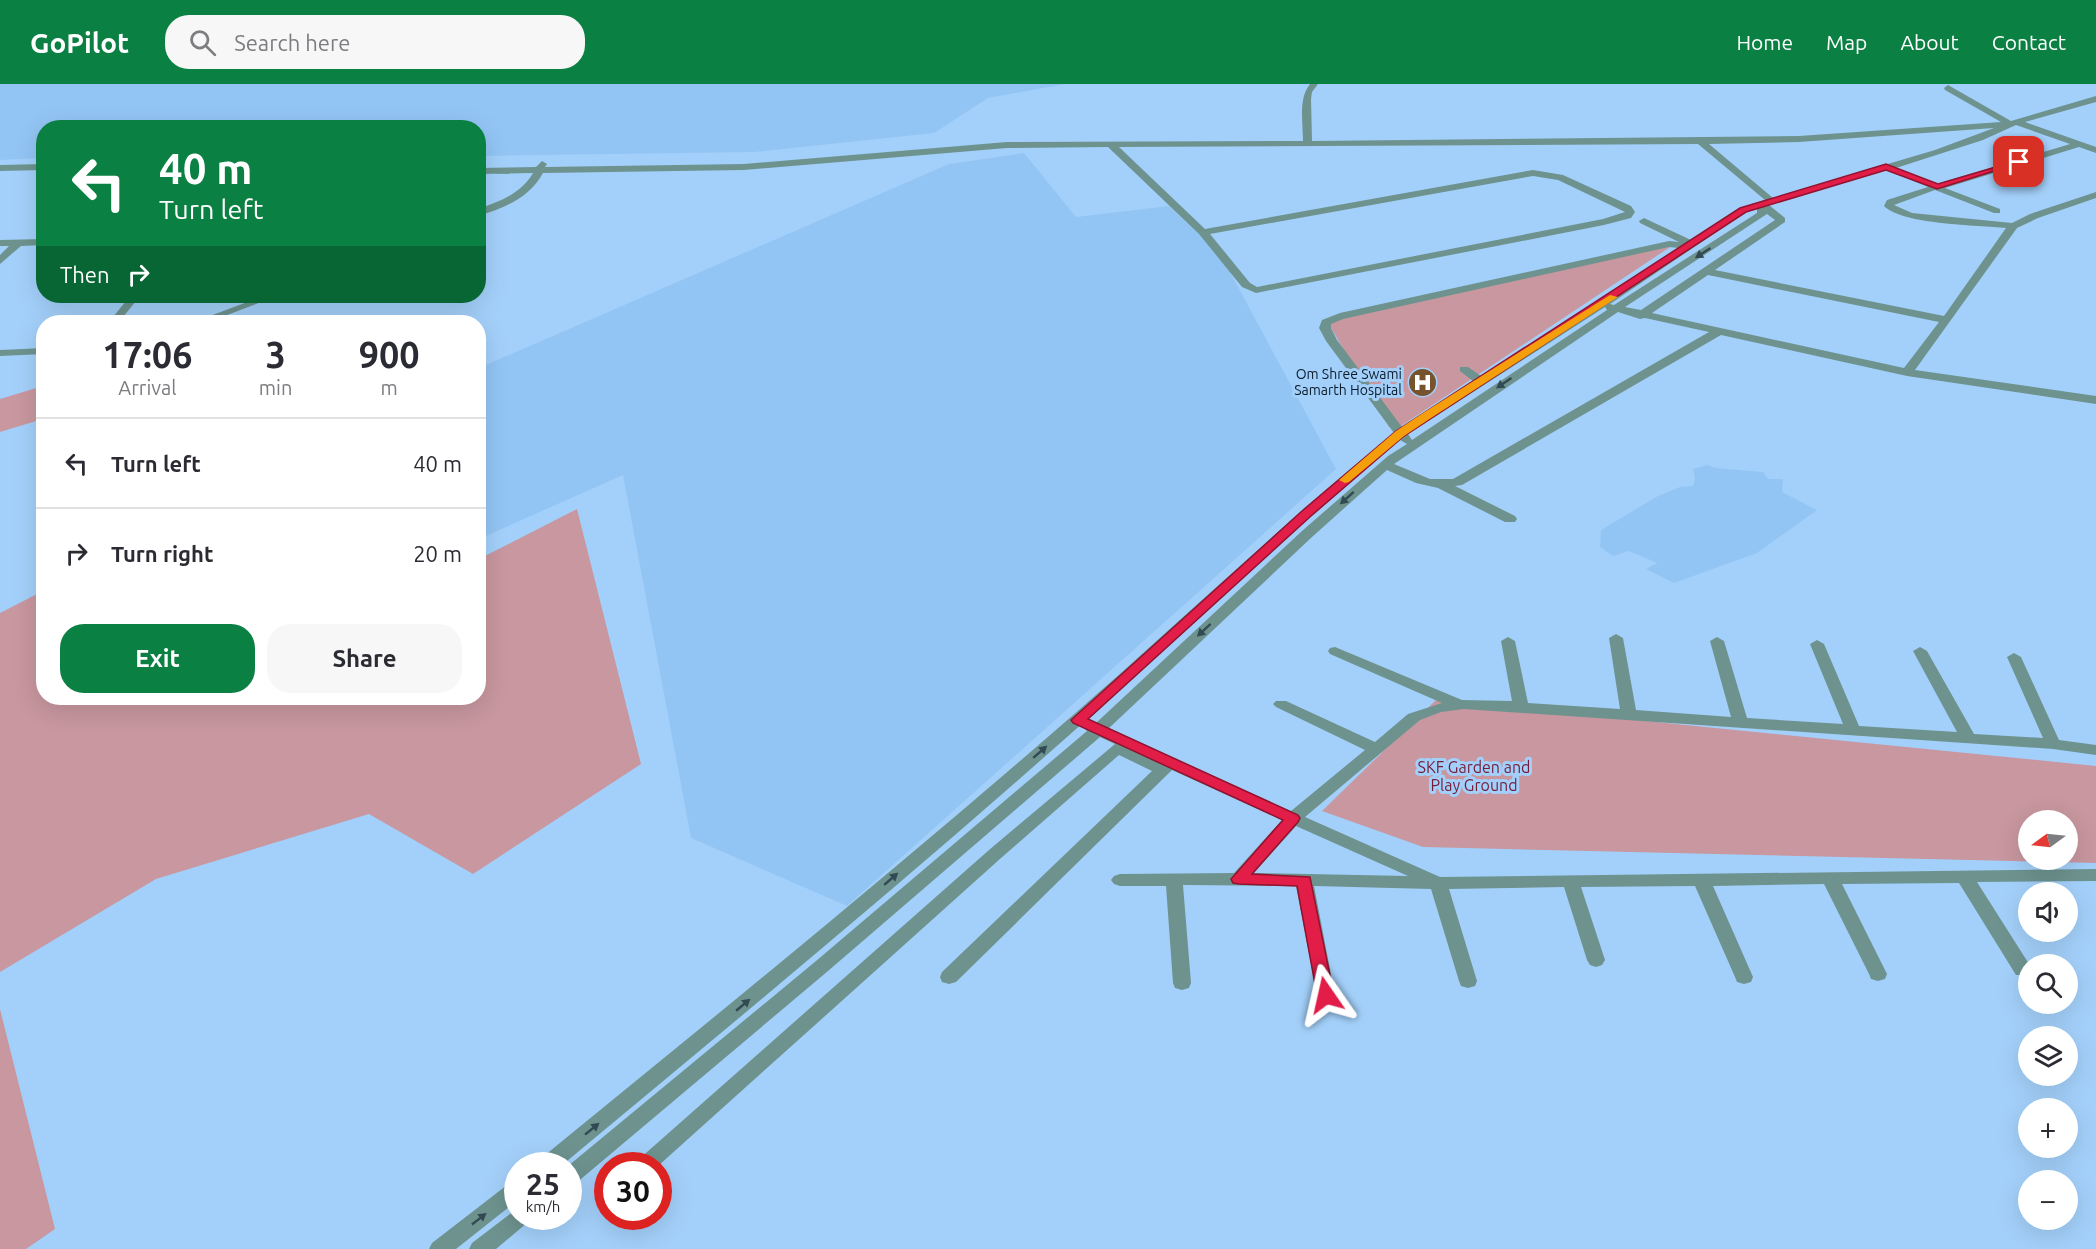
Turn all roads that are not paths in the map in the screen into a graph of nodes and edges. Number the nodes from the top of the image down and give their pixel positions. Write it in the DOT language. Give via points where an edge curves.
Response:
graph roads {
  1 [pos="1314,84"];
  2 [pos="1948,88"];
  3 [pos="2096,99"];
  4 [pos="2010,124"];
  5 [pos="1700,141"];
  6 [pos="1307,142"];
  7 [pos="1109,143"];
  8 [pos="2053,143"];
  9 [pos="2079,144"];
  10 [pos="2096,150"];
  11 [pos="486,164"];
  12 [pos="36,167"];
  13 [pos="541,167"];
  14 [pos="1886,167"];
  15 [pos="0,168"];
  16 [pos="486,170"];
  17 [pos="36,175"];
  18 [pos="0,176"];
  19 [pos="1936,187"];
  20 [pos="2096,195"];
  21 [pos="1767,203"];
  22 [pos="486,210"];
  23 [pos="1997,211"];
  24 [pos="1644,221"];
  25 [pos="2013,226"];
  26 [pos="1203,232"];
  27 [pos="36,242"];
  28 [pos="0,243"];
  29 [pos="18,243"];
  30 [pos="1690,245"];
  31 [pos="0,261"];
  32 [pos="1706,271"];
  33 [pos="129,303"];
  34 [pos="253,303"];
  35 [pos="1608,307"];
  36 [pos="120,315"];
  37 [pos="219,315"];
  38 [pos="1640,316"];
  39 [pos="1947,320"];
  40 [pos="1717,332"];
  41 [pos="36,351"];
  42 [pos="0,353"];
  43 [pos="1464,369"];
  44 [pos="1907,372"];
  45 [pos="1480,381"];
  46 [pos="2096,400"];
  47 [pos="1405,439"];
  48 [pos="1385,465"];
  49 [pos="1443,485"];
  50 [pos="1510,519"];
  51 [pos="1616,638"];
  52 [pos="1508,641"];
  53 [pos="1717,641"];
  54 [pos="1817,644"];
  55 [pos="1335,651"];
  56 [pos="1920,651"];
  57 [pos="2014,657"];
  58 [pos="1281,704"];
  59 [pos="1458,704"];
  60 [pos="1521,706"];
  61 [pos="1629,714"];
  62 [pos="1078,720"];
  63 [pos="1740,722"];
  64 [pos="1098,730"];
  65 [pos="1853,730"];
  66 [pos="1969,739"];
  67 [pos="2053,744"];
  68 [pos="1377,748"];
  69 [pos="2096,750"];
  70 [pos="1160,764"];
  71 [pos="1293,818"];
  72 [pos="1964,876"];
  73 [pos="2095,876"];
  74 [pos="1830,878"];
  75 [pos="1174,879"];
  76 [pos="1239,879"];
  77 [pos="1701,879"];
  78 [pos="1120,880"];
  79 [pos="1304,880"];
  80 [pos="1570,880"];
  81 [pos="1438,883"];
  82 [pos="1596,960"];
  83 [pos="2018,962"];
  84 [pos="1878,974"];
  85 [pos="949,977"];
  86 [pos="1744,977"];
  87 [pos="1468,981"];
  88 [pos="1182,983"];
  89 [pos="1326,995"];
  90 [pos="563,1152"];
  91 [pos="661,1152"];
  92 [pos="582,1166"];
  93 [pos="504,1199"];
  94 [pos="504,1229"];
  95 [pos="442,1248"];
  96 [pos="480,1249"];
  1 -- 6 [label="street" via="1307,99"];
  2 -- 4 [label="street"];
  3 -- 4 [label="street"];
  4 -- 5 [label="street" via="1871,135"];
  4 -- 8 [label="street"];
  4 -- 9 [label="street"];
  4 -- 14 [label="street" via="1980,138"];
  5 -- 6 [label="street"];
  5 -- 21 [label="street"];
  6 -- 7 [label="street"];
  6 -- 13 [label="street" via="1275,137 1050,135 763,160"];
  7 -- 13 [label="street" via="980,146 744,167"];
  7 -- 26 [label="street"];
  9 -- 10 [label="street"];
  9 -- 19 [label="street"];
  11 -- 13 [label="street"];
  12 -- 15 [label="street"];
  13 -- 16 [label="street"];
  13 -- 22 [label="street" via="522,195"];
  14 -- 19 [label="street"];
  14 -- 21 [label="street"];
  17 -- 18 [label="street"];
  19 -- 23 [label="street"];
  19 -- 25 [label="street" via="1890,201 1889,206 1912,216"];
  20 -- 25 [label="street"];
  21 -- 30 [label="street" via="1743,210"];
  21 -- 32 [label="street" via="1781,220"];
  21 -- 35 [label="street, one-way" via="1762,214"];
  24 -- 30 [label="street"];
  25 -- 39 [label="street"];
  26 -- 26 [label="street" via="1533,172 1560,177 1630,212 1604,222 1256,290 1246,285"];
  27 -- 29 [label="street"];
  28 -- 29 [label="street"];
  29 -- 31 [label="street"];
  30 -- 35 [label="street"];
  30 -- 47 [label="street" via="1658,246 1326,322 1332,341"];
  32 -- 38 [label="street"];
  32 -- 39 [label="street"];
  33 -- 36 [label="street"];
  34 -- 37 [label="street"];
  35 -- 38 [label="street"];
  35 -- 45 [label="street"];
  35 -- 47 [label="street, one-way"];
  38 -- 40 [label="street"];
  39 -- 44 [label="street"];
  40 -- 44 [label="street"];
  40 -- 49 [label="street" via="1457,482"];
  41 -- 42 [label="street"];
  43 -- 45 [label="street"];
  44 -- 46 [label="street"];
  45 -- 47 [label="street"];
  47 -- 48 [label="street"];
  47 -- 62 [label="street" via="1306,513"];
  48 -- 49 [label="street" via="1426,483"];
  48 -- 64 [label="street, one-way"];
  49 -- 50 [label="street"];
  51 -- 61 [label="street"];
  52 -- 60 [label="street"];
  53 -- 63 [label="street"];
  54 -- 65 [label="street"];
  55 -- 59 [label="street"];
  56 -- 66 [label="street"];
  57 -- 67 [label="street"];
  58 -- 68 [label="street"];
  59 -- 60 [label="street"];
  59 -- 68 [label="street" via="1433,708 1414,717"];
  60 -- 61 [label="street"];
  61 -- 63 [label="street"];
  62 -- 64 [label="street"];
  90 -- 62 [label="street, one-way" via="803,955"];
  63 -- 65 [label="street"];
  64 -- 70 [label="street"];
  64 -- 92 [label="street"];
  65 -- 66 [label="street"];
  66 -- 67 [label="street"];
  67 -- 69 [label="street"];
  68 -- 71 [label="street"];
  70 -- 71 [label="street"];
  70 -- 85 [label="street"];
  70 -- 91 [label="street" via="1118,748"];
  71 -- 76 [label="street"];
  71 -- 81 [label="street"];
  72 -- 73 [label="street"];
  72 -- 74 [label="street"];
  72 -- 83 [label="street"];
  74 -- 77 [label="street"];
  74 -- 84 [label="street"];
  75 -- 76 [label="street"];
  75 -- 78 [label="street"];
  75 -- 88 [label="street"];
  76 -- 79 [label="street"];
  77 -- 80 [label="street"];
  77 -- 86 [label="street"];
  79 -- 81 [label="street"];
  79 -- 89 [label="street"];
  80 -- 81 [label="street"];
  80 -- 82 [label="street"];
  81 -- 87 [label="street"];
  95 -- 93 [label="street, one-way"];
  94 -- 96 [label="street"];
}
